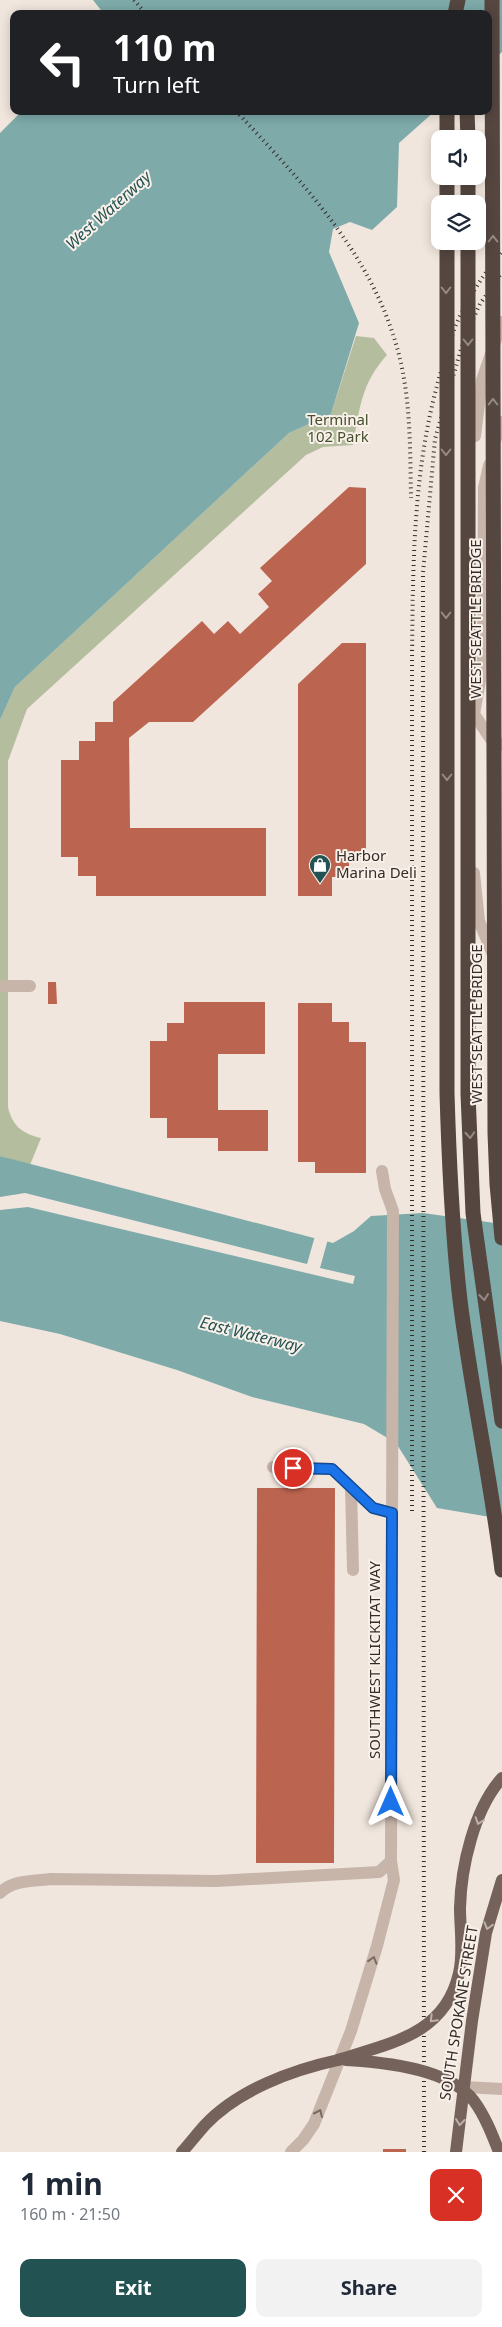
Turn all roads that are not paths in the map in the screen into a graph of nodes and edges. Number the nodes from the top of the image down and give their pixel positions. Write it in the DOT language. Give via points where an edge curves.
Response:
graph roads {
  1 [pos="492,0"];
  2 [pos="447,115"];
  3 [pos="467,115"];
  4 [pos="447,130"];
  5 [pos="468,130"];
  6 [pos="446,250"];
  7 [pos="468,250"];
  8 [pos="501,330"];
  9 [pos="502,422"];
  10 [pos="474,714"];
  11 [pos="502,744"];
  12 [pos="502,973"];
  13 [pos="0,986"];
  14 [pos="30,986"];
  15 [pos="382,1171"];
  16 [pos="502,1238"];
  17 [pos="502,1421"];
  18 [pos="273,1467"];
  19 [pos="352,1487"];
  20 [pos="392,1513"];
  21 [pos="353,1570"];
  22 [pos="502,1570"];
  23 [pos="502,1778"];
  24 [pos="391,1860"];
  25 [pos="502,1880"];
  26 [pos="0,1892"];
  27 [pos="338,2060"];
  28 [pos="464,2087"];
  29 [pos="502,2089"];
  30 [pos="182,2152"];
  31 [pos="291,2152"];
  32 [pos="456,2152"];
  33 [pos="499,2152"];
  16 -- 1 [label="highway, WEST SEATTLE BRIDGE, one-way, bridge" via="495,1133"];
  2 -- 4 [label="highway"];
  3 -- 5 [label="highway"];
  6 -- 22 [label="highway, one-way, bridge" via="450,1204 460,1302"];
  7 -- 17 [label="highway, WEST SEATTLE BRIDGE, one-way, bridge" via="468,1094 473,1212"];
  8 -- 10 [label="street" via="482,380 475,423"];
  9 -- 10 [label="street" via="484,488 483,665"];
  10 -- 11 [label="street" via="490,738"];
  10 -- 12 [label="street" via="474,877 479,920"];
  13 -- 14 [label="street"];
  15 -- 20 [label="street, SOUTHWEST KLICKITAT WAY" via="393,1211"];
  18 -- 19 [label="street" via="332,1469"];
  19 -- 20 [label="street" via="373,1508"];
  19 -- 21 [label="street"];
  20 -- 24 [label="street, SOUTHWEST KLICKITAT WAY"];
  23 -- 27 [label="main road, one-way, bridge" via="484,1804 460,1889 459,1972 454,1988 439,2013 425,2027 410,2036"];
  24 -- 26 [label="street" via="379,1872 216,1881 50,1879 27,1881 5,1887"];
  31 -- 24 [label="street, SOUTHWEST KLICKITAT WAY, one-way" via="314,2124 351,2031 394,1880"];
  25 -- 28 [label="main road, SOUTH SPOKANE STREET, one-way" via="486,1933"];
  27 -- 30 [label="main road" via="273,2080 239,2098 206,2124"];
  27 -- 33 [label="main road, bridge" via="406,2068 449,2081 472,2099 487,2122"];
  28 -- 29 [label="street"];
  28 -- 32 [label="main road, SOUTH SPOKANE STREET, one-way"];
}
